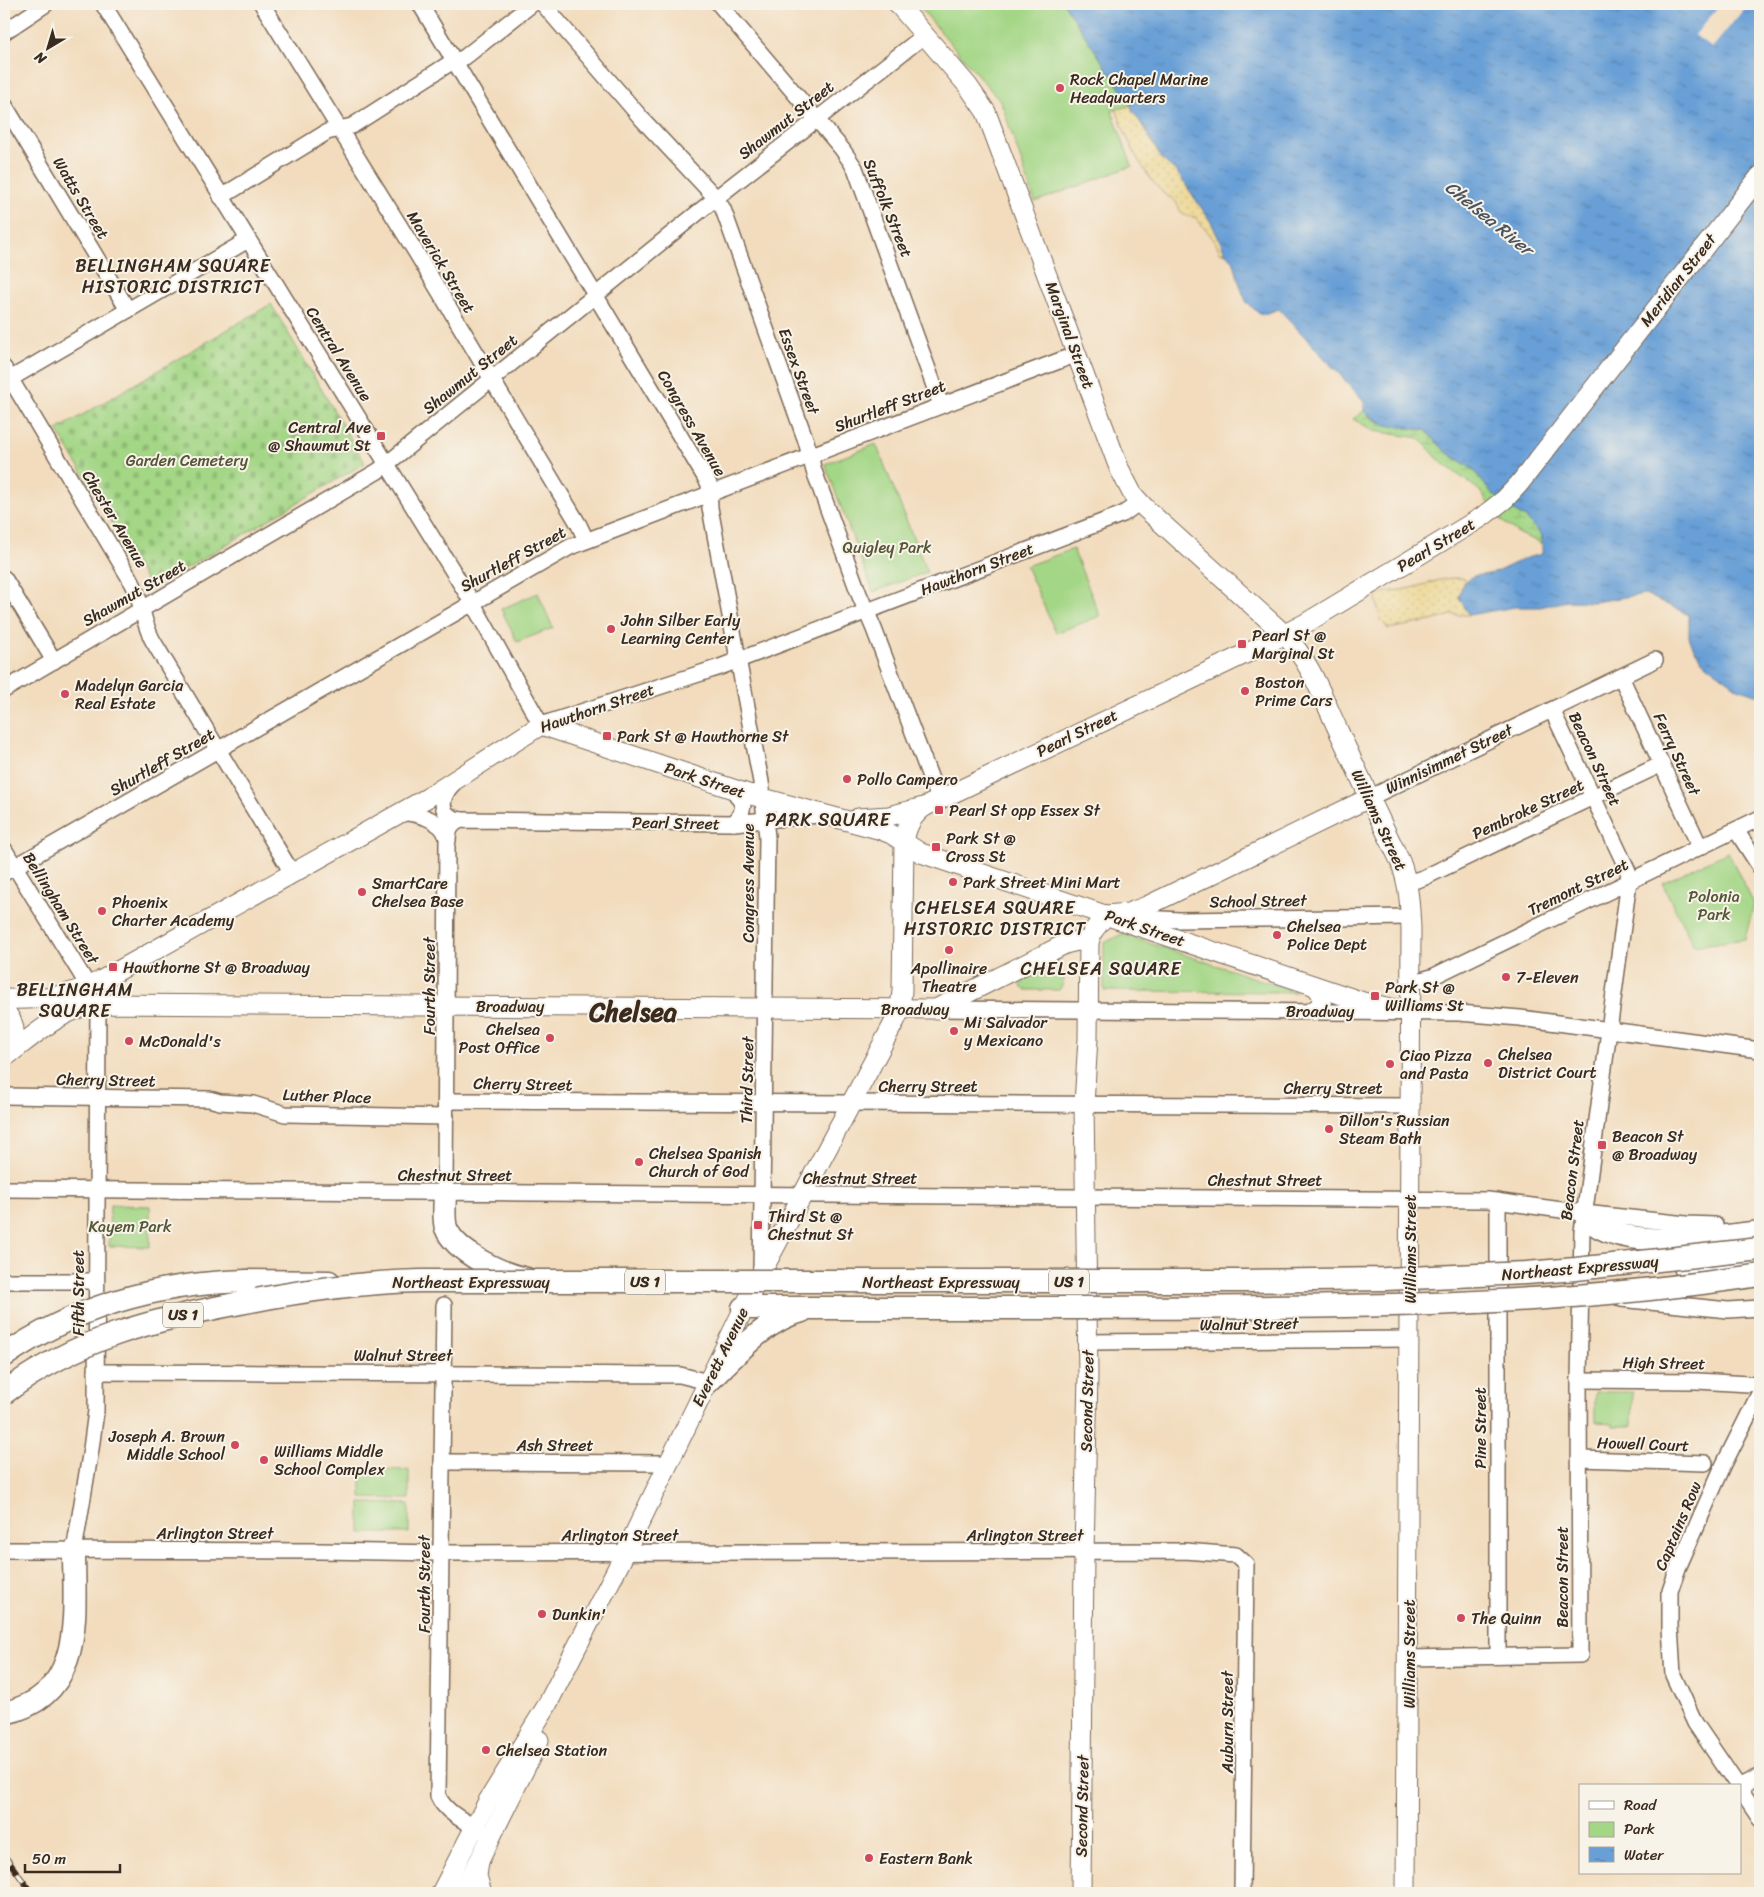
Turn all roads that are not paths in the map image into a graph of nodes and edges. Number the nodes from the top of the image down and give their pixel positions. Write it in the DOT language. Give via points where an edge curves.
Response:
graph roads {
  1 [pos="46,4"];
  2 [pos="102,4"];
  3 [pos="262,4"];
  4 [pos="420,4"];
  5 [pos="532,4"];
  6 [pos="544,4"];
  7 [pos="719,4"];
  8 [pos="898,4"];
  9 [pos="4,32"];
  10 [pos="924,35"];
  11 [pos="455,61"];
  12 [pos="4,104"];
  13 [pos="816,119"];
  14 [pos="340,129"];
  15 [pos="1760,176"];
  16 [pos="222,197"];
  17 [pos="716,198"];
  18 [pos="248,240"];
  19 [pos="596,295"];
  20 [pos="128,310"];
  21 [pos="1077,354"];
  22 [pos="7,373"];
  23 [pos="492,379"];
  24 [pos="1596,385"];
  25 [pos="941,405"];
  26 [pos="810,456"];
  27 [pos="387,464"];
  28 [pos="710,493"];
  29 [pos="1140,502"];
  30 [pos="586,540"];
  31 [pos="4,578"];
  32 [pos="472,602"];
  33 [pos="143,608"];
  34 [pos="866,611"];
  35 [pos="1284,634"];
  36 [pos="739,660"];
  37 [pos="1655,660"];
  38 [pos="54,661"];
  39 [pos="1621,677"];
  40 [pos="4,690"];
  41 [pos="1552,710"];
  42 [pos="541,725"];
  43 [pos="218,750"];
  44 [pos="1662,764"];
  45 [pos="456,780"];
  46 [pos="733,789"];
  47 [pos="1593,797"];
  48 [pos="763,798"];
  49 [pos="1369,798"];
  50 [pos="932,803"];
  51 [pos="400,813"];
  52 [pos="830,816"];
  53 [pos="1760,818"];
  54 [pos="461,820"];
  55 [pos="766,820"];
  56 [pos="734,823"];
  57 [pos="1736,830"];
  58 [pos="448,841"];
  59 [pos="904,843"];
  60 [pos="1700,847"];
  61 [pos="4,849"];
  62 [pos="1760,867"];
  63 [pos="9,870"];
  64 [pos="292,873"];
  65 [pos="1630,881"];
  66 [pos="1407,883"];
  67 [pos="1106,915"];
  68 [pos="1411,917"];
  69 [pos="1089,942"];
  70 [pos="1410,981"];
  71 [pos="1315,986"];
  72 [pos="89,987"];
  73 [pos="4,999"];
  74 [pos="98,1004"];
  75 [pos="446,1006"];
  76 [pos="765,1007"];
  77 [pos="900,1009"];
  78 [pos="936,1009"];
  79 [pos="4,1010"];
  80 [pos="1088,1010"];
  81 [pos="1313,1011"];
  82 [pos="1410,1012"];
  83 [pos="1609,1030"];
  84 [pos="1760,1050"];
  85 [pos="4,1057"];
  86 [pos="4,1096"];
  87 [pos="96,1097"];
  88 [pos="208,1099"];
  89 [pos="446,1101"];
  90 [pos="764,1103"];
  91 [pos="851,1103"];
  92 [pos="1084,1105"];
  93 [pos="1410,1106"];
  94 [pos="446,1117"];
  95 [pos="4,1189"];
  96 [pos="96,1190"];
  97 [pos="445,1192"];
  98 [pos="763,1194"];
  99 [pos="803,1195"];
  100 [pos="1086,1197"];
  101 [pos="1410,1198"];
  102 [pos="1498,1200"];
  103 [pos="1584,1213"];
  104 [pos="1760,1232"];
  105 [pos="1760,1249"];
  106 [pos="1760,1261"];
  107 [pos="761,1272"];
  108 [pos="1760,1275"];
  109 [pos="1581,1278"];
  110 [pos="4,1281"];
  111 [pos="95,1281"];
  112 [pos="553,1282"];
  113 [pos="1580,1296"];
  114 [pos="444,1305"];
  115 [pos="831,1307"];
  116 [pos="744,1308"];
  117 [pos="1760,1308"];
  118 [pos="1410,1339"];
  119 [pos="1088,1342"];
  120 [pos="4,1356"];
  121 [pos="96,1372"];
  122 [pos="442,1373"];
  123 [pos="1579,1380"];
  124 [pos="708,1382"];
  125 [pos="1755,1388"];
  126 [pos="5,1393"];
  127 [pos="1580,1459"];
  128 [pos="442,1462"];
  129 [pos="668,1462"];
  130 [pos="1705,1463"];
  131 [pos="4,1550"];
  132 [pos="74,1551"];
  133 [pos="1084,1552"];
  134 [pos="441,1553"];
  135 [pos="625,1553"];
  136 [pos="1236,1555"];
  137 [pos="1498,1656"];
  138 [pos="1409,1658"];
  139 [pos="4,1713"];
  140 [pos="1760,1776"];
  141 [pos="1738,1784"];
  142 [pos="1742,1786"];
  143 [pos="1742,1790"];
  144 [pos="1760,1819"];
  145 [pos="483,1831"];
  146 [pos="479,1861"];
  147 [pos="441,1893"];
  148 [pos="461,1893"];
  149 [pos="482,1893"];
  150 [pos="1081,1893"];
  151 [pos="1242,1893"];
  152 [pos="1406,1893"];
  1 -- 9 [label="street"];
  2 -- 16 [label="street, Central Avenue"];
  3 -- 14 [label="street, Maverick Street"];
  4 -- 11 [label="street, Congress Avenue"];
  5 -- 11 [label="street" via="465,57"];
  6 -- 17 [label="street, Essex Street" via="642,119"];
  7 -- 13 [label="street, Suffolk Street"];
  8 -- 10 [label="main road, Marginal Street"];
  10 -- 13 [label="street, Shawmut Street"];
  10 -- 21 [label="main road, Marginal Street" via="986,112"];
  11 -- 14 [label="street" via="352,126"];
  11 -- 19 [label="street, Congress Avenue"];
  12 -- 20 [label="street, Watts Street"];
  13 -- 17 [label="street, Shawmut Street"];
  13 -- 25 [label="street, Suffolk Street" via="842,149 860,178"];
  14 -- 16 [label="street" via="327,132"];
  14 -- 23 [label="street, Maverick Street"];
  15 -- 24 [label="main road, Meridian Street"];
  16 -- 18 [label="street, Central Avenue"];
  17 -- 19 [label="street, Shawmut Street"];
  17 -- 26 [label="street, Essex Street" via="723,209"];
  18 -- 20 [label="street"];
  18 -- 27 [label="street, Central Avenue"];
  19 -- 23 [label="street, Shawmut Street"];
  19 -- 28 [label="street, Congress Avenue" via="707,480"];
  20 -- 22 [label="street"];
  21 -- 25 [label="street, Shurtleff Street"];
  21 -- 29 [label="main road, Marginal Street" via="1119,468"];
  22 -- 33 [label="street, Chester Avenue" via="133,584"];
  23 -- 27 [label="street, Shawmut Street"];
  23 -- 30 [label="street, Maverick Street"];
  24 -- 35 [label="main road, Pearl Street" via="1501,503 1478,520"];
  25 -- 26 [label="street, Shurtleff Street"];
  26 -- 28 [label="street, Shurtleff Street"];
  26 -- 34 [label="street, Essex Street"];
  27 -- 32 [label="street, Central Avenue"];
  27 -- 33 [label="street, Shawmut Street" via="370,477"];
  28 -- 30 [label="street, Shurtleff Street"];
  28 -- 36 [label="street, Congress Avenue" via="710,508"];
  29 -- 34 [label="street, Hawthorn Street" via="1123,514"];
  29 -- 35 [label="main road, Marginal Street"];
  30 -- 32 [label="street, Shurtleff Street"];
  31 -- 38 [label="street"];
  32 -- 42 [label="street, Central Avenue"];
  32 -- 43 [label="street, Shurtleff Street"];
  33 -- 38 [label="street, Shawmut Street"];
  33 -- 43 [label="street, Chester Avenue" via="150,636"];
  34 -- 36 [label="street, Hawthorn Street"];
  34 -- 50 [label="street, Essex Street"];
  35 -- 49 [label="main road, Williams Street" via="1312,675"];
  35 -- 50 [label="main road, Pearl Street"];
  36 -- 42 [label="street, Hawthorn Street"];
  36 -- 48 [label="street, Congress Avenue"];
  37 -- 39 [label="street, Winnisimmet Street"];
  38 -- 40 [label="street, Shawmut Street"];
  39 -- 41 [label="street, Winnisimmet Street"];
  39 -- 44 [label="street, Ferry Street"];
  41 -- 47 [label="street, Beacon Street"];
  41 -- 49 [label="street, Winnisimmet Street"];
  42 -- 45 [label="main road, Hawthorn Street"];
  42 -- 46 [label="main road, Park Street"];
  43 -- 63 [label="street, Shurtleff Street"];
  43 -- 64 [label="street, Chester Avenue"];
  44 -- 47 [label="street, Pembroke Street"];
  44 -- 60 [label="street, Ferry Street"];
  45 -- 51 [label="main road, Hawthorn Street"];
  45 -- 54 [label="street" via="445,794 443,803 450,815"];
  46 -- 48 [label="main road, Park Street"];
  46 -- 56 [label="street" via="743,805"];
  47 -- 65 [label="street, Beacon Street"];
  47 -- 66 [label="street, Pembroke Street"];
  48 -- 52 [label="main road, Park Street"];
  48 -- 55 [label="street, Congress Avenue"];
  49 -- 66 [label="main road, Williams Street" via="1400,861"];
  49 -- 67 [label="main road, Winnisimmet Street" via="1147,906 1128,913"];
  50 -- 52 [label="main road, Pearl Street" via="880,817"];
  50 -- 59 [label="main road" via="916,813"];
  51 -- 58 [label="street" via="420,816 438,825 445,831"];
  51 -- 64 [label="main road, Hawthorn Street"];
  52 -- 55 [label="street, Pearl Street"];
  52 -- 59 [label="main road, Park Street" via="878,829"];
  53 -- 57 [label="street, Tremont Street"];
  54 -- 56 [label="street, Pearl Street"];
  54 -- 58 [label="street" via="450,828"];
  55 -- 56 [label="street, Pearl Street"];
  55 -- 76 [label="street, Congress Avenue"];
  57 -- 60 [label="street, Tremont Street"];
  57 -- 62 [label="street"];
  58 -- 75 [label="street, Fourth Street"];
  59 -- 67 [label="main road, Park Street" via="921,853"];
  59 -- 77 [label="main road"];
  60 -- 65 [label="street, Tremont Street"];
  61 -- 63 [label="street, Bellingham Street"];
  63 -- 72 [label="street, Bellingham Street"];
  64 -- 72 [label="main road, Hawthorn Street"];
  65 -- 70 [label="street, Tremont Street" via="1432,977"];
  65 -- 83 [label="street, Beacon Street"];
  66 -- 68 [label="main road, Williams Street"];
  67 -- 68 [label="street, School Street" via="1166,920"];
  67 -- 69 [label="main road, Second Street"];
  67 -- 71 [label="main road, Park Street"];
  68 -- 70 [label="main road, Williams Street"];
  69 -- 78 [label="main road" via="1065,944"];
  69 -- 80 [label="main road, Second Street"];
  70 -- 82 [label="main road, Williams Street"];
  71 -- 81 [label="main road" via="1322,994 1321,1006"];
  71 -- 82 [label="main road, Park Street"];
  72 -- 73 [label="main road" via="54,998"];
  74 -- 75 [label="main road, Broadway"];
  74 -- 85 [label="main road, Broadway" via="66,1013"];
  74 -- 87 [label="street, Fifth Street"];
  75 -- 76 [label="main road, Broadway"];
  75 -- 89 [label="street, Fourth Street"];
  76 -- 77 [label="main road, Broadway"];
  76 -- 90 [label="street, Third Street"];
  77 -- 78 [label="main road, Broadway"];
  77 -- 91 [label="main road, Everett Avenue"];
  78 -- 80 [label="street, Broadway"];
  79 -- 85 [label="main road" via="14,1028"];
  80 -- 81 [label="street, Broadway"];
  80 -- 92 [label="main road, Second Street"];
  81 -- 82 [label="street, Broadway"];
  82 -- 83 [label="street, Broadway" via="1514,1017"];
  82 -- 93 [label="main road, Williams Street"];
  83 -- 84 [label="street, Broadway"];
  83 -- 103 [label="street, Beacon Street"];
  86 -- 87 [label="street, Cherry Street"];
  87 -- 88 [label="street, Cherry Street"];
  87 -- 96 [label="street, Fifth Street"];
  88 -- 94 [label="street, Luther Place" via="252,1104 291,1114"];
  89 -- 90 [label="street, Cherry Street"];
  89 -- 94 [label="street, Fourth Street"];
  90 -- 91 [label="street, Cherry Street"];
  90 -- 98 [label="street, Third Street"];
  91 -- 92 [label="street, Cherry Street"];
  91 -- 99 [label="main road, Everett Avenue"];
  92 -- 93 [label="street, Cherry Street"];
  92 -- 100 [label="main road, Second Street"];
  93 -- 101 [label="main road, Williams Street"];
  94 -- 97 [label="street, Fourth Street"];
  95 -- 96 [label="street, Chestnut Street"];
  96 -- 97 [label="street, Chestnut Street"];
  96 -- 111 [label="street, Fifth Street"];
  97 -- 98 [label="street, Chestnut Street"];
  97 -- 112 [label="highway" via="446,1226 459,1244 488,1265 510,1275"];
  98 -- 99 [label="street, Chestnut Street"];
  98 -- 107 [label="street, Third Street"];
  99 -- 100 [label="street, Chestnut Street"];
  99 -- 107 [label="main road, Everett Avenue"];
  100 -- 101 [label="street, Chestnut Street"];
  100 -- 119 [label="main road, Second Street"];
  101 -- 102 [label="street, Chestnut Street"];
  101 -- 118 [label="main road, Williams Street"];
  102 -- 103 [label="street, Chestnut Street"];
  102 -- 137 [label="street, Pine Street"];
  103 -- 104 [label="highway" via="1600,1228 1638,1237 1666,1240 1719,1230"];
  103 -- 109 [label="street, Beacon Street"];
  105 -- 112 [label="highway, Northeast Expressway / US 1, bridge" via="1620,1266 1526,1273 1337,1280"];
  105 -- 126 [label="highway, Northeast Expressway / US 1, bridge" via="1576,1269 1376,1279 437,1281 353,1284 263,1298 129,1329 67,1354"];
  106 -- 109 [label="street"];
  107 -- 116 [label="main road, Everett Avenue"];
  108 -- 115 [label="highway, bridge" via="1573,1297 1473,1303 1321,1307"];
  109 -- 113 [label="street, Beacon Street"];
  110 -- 111 [label="street"];
  111 -- 121 [label="street, Fifth Street"];
  112 -- 120 [label="highway, Northeast Expressway / US 1, bridge" via="356,1284 256,1281 187,1285 139,1294 87,1312"];
  113 -- 117 [label="street" via="1728,1310"];
  113 -- 123 [label="street, Beacon Street"];
  114 -- 122 [label="street, Fourth Street"];
  115 -- 116 [label="highway"];
  115 -- 124 [label="highway" via="799,1312 778,1321 758,1334"];
  116 -- 124 [label="main road, Everett Avenue"];
  118 -- 119 [label="street, Walnut Street"];
  118 -- 138 [label="main road, Williams Street"];
  119 -- 133 [label="main road, Second Street"];
  121 -- 122 [label="street, Walnut Street"];
  121 -- 132 [label="street, Fifth Street" via="95,1424"];
  122 -- 124 [label="street, Walnut Street" via="680,1375"];
  122 -- 128 [label="street, Fourth Street"];
  123 -- 125 [label="street, High Street" via="1697,1381"];
  123 -- 127 [label="street, Beacon Street"];
  124 -- 129 [label="main road, Everett Avenue"];
  125 -- 141 [label="street, Captains Row" via="1670,1591 1673,1675 1695,1723"];
  127 -- 130 [label="street, Howell Court"];
  127 -- 137 [label="street, Beacon Street" via="1580,1654"];
  128 -- 129 [label="street, Ash Street"];
  128 -- 134 [label="street, Fourth Street"];
  129 -- 135 [label="main road, Everett Avenue"];
  131 -- 132 [label="street, Arlington Street"];
  132 -- 134 [label="street, Arlington Street"];
  132 -- 139 [label="highway" via="74,1634 66,1664 43,1693 25,1706"];
  133 -- 135 [label="street, Arlington Street"];
  133 -- 136 [label="street, Arlington Street" via="1185,1551"];
  133 -- 150 [label="main road, Second Street"];
  134 -- 135 [label="street, Arlington Street"];
  134 -- 145 [label="street, Fourth Street" via="438,1796 450,1811"];
  135 -- 145 [label="main road, Everett Avenue"];
  136 -- 151 [label="street, Auburn Street" via="1246,1564"];
  137 -- 138 [label="street"];
  138 -- 152 [label="main road, Williams Street"];
  140 -- 142 [label="street"];
  143 -- 144 [label="street, Captains Row"];
  145 -- 146 [label="main road, Everett Avenue"];
  145 -- 147 [label="main road, Everett Avenue"];
  146 -- 148 [label="main road, Everett Avenue"];
  146 -- 149 [label="main road" via="477,1876"];
}
